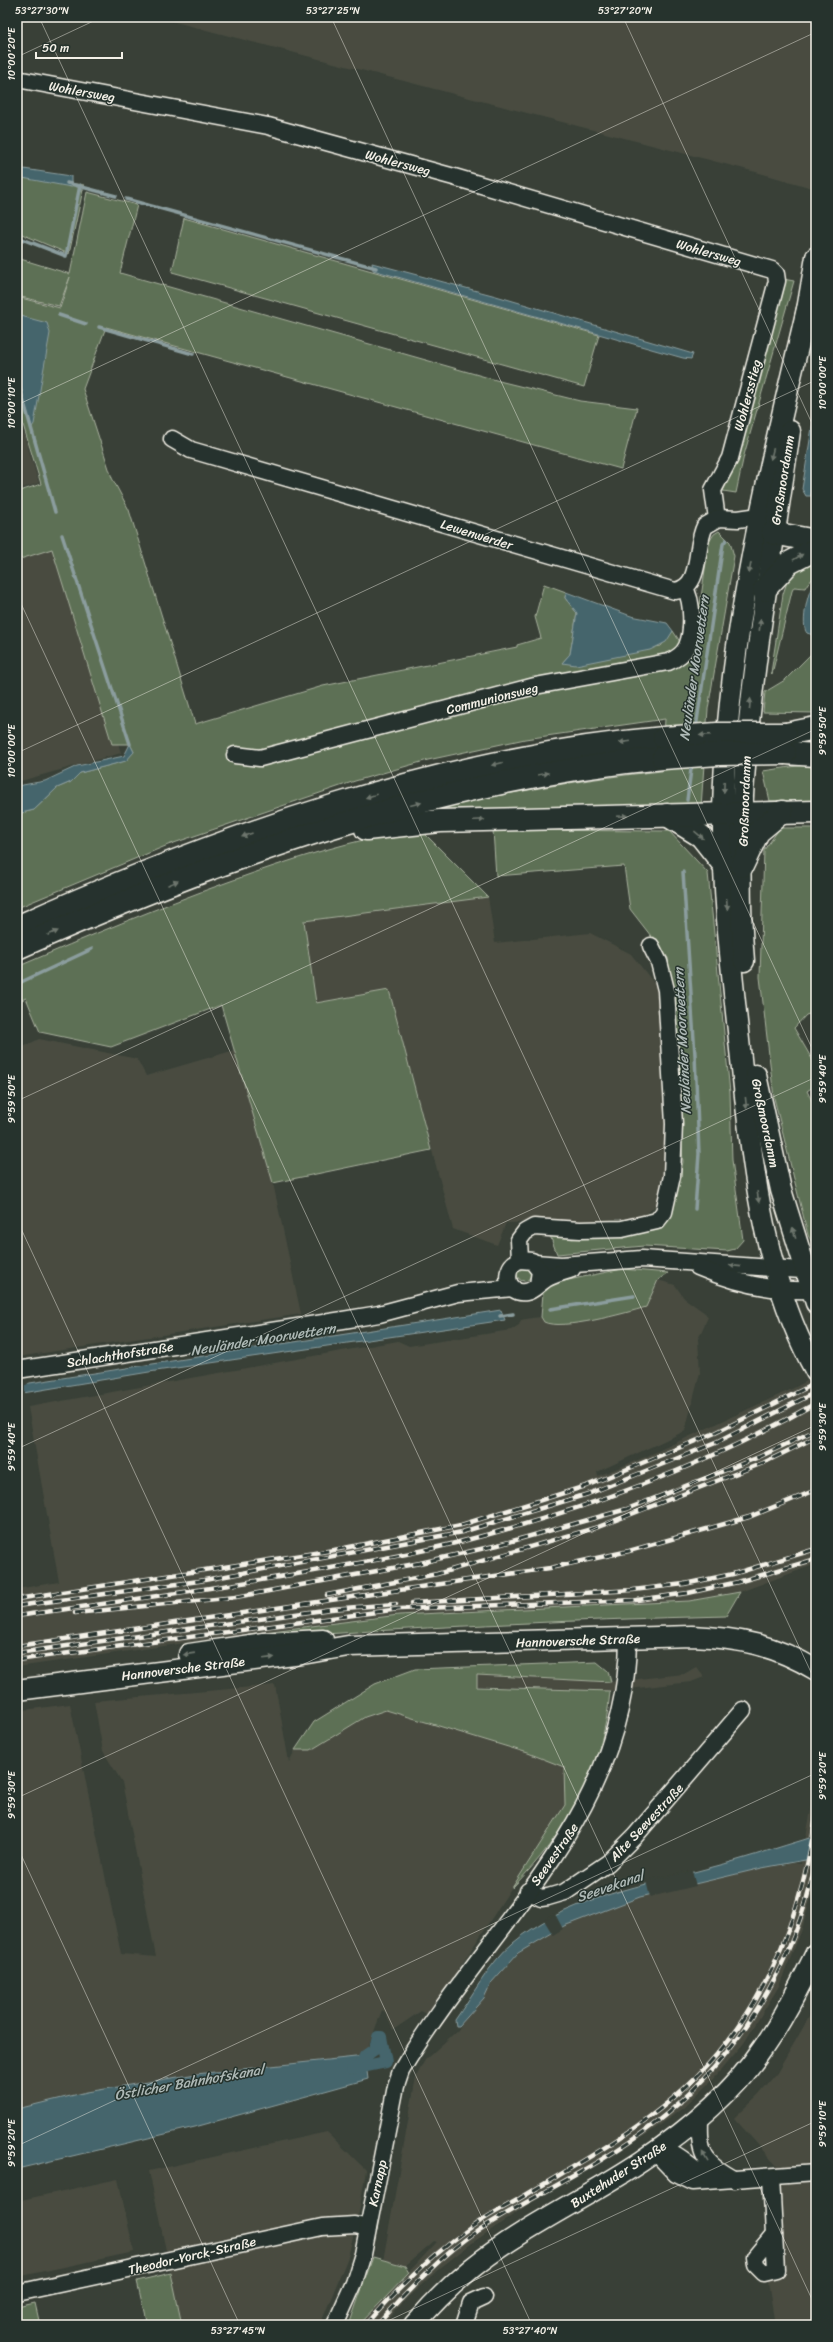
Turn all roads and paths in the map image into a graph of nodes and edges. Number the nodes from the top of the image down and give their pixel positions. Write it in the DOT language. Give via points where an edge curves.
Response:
graph roads {
  1 [pos="17,79"];
  2 [pos="816,257"];
  3 [pos="772,270"];
  4 [pos="172,439"];
  5 [pos="717,519"];
  6 [pos="766,524"];
  7 [pos="816,526"];
  8 [pos="816,541"];
  9 [pos="816,549"];
  10 [pos="685,589"];
  11 [pos="764,590"];
  12 [pos="816,728"];
  13 [pos="816,735"];
  14 [pos="786,743"];
  15 [pos="663,748"];
  16 [pos="235,755"];
  17 [pos="816,755"];
  18 [pos="782,812"];
  19 [pos="816,812"];
  20 [pos="733,813"];
  21 [pos="666,814"];
  22 [pos="298,838"];
  23 [pos="733,865"];
  24 [pos="17,927"];
  25 [pos="652,946"];
  26 [pos="17,948"];
  27 [pos="527,1261"];
  28 [pos="687,1262"];
  29 [pos="587,1263"];
  30 [pos="774,1268"];
  31 [pos="810,1270"];
  32 [pos="508,1271"];
  33 [pos="538,1285"];
  34 [pos="513,1288"];
  35 [pos="781,1289"];
  36 [pos="458,1293"];
  37 [pos="815,1294"];
  38 [pos="17,1370"];
  39 [pos="816,1372"];
  40 [pos="628,1639"];
  41 [pos="348,1646"];
  42 [pos="812,1667"];
  43 [pos="17,1677"];
  44 [pos="17,1690"];
  45 [pos="743,1710"];
  46 [pos="528,1890"];
  47 [pos="816,1953"];
  48 [pos="421,2042"];
  49 [pos="700,2116"];
  50 [pos="655,2152"];
  51 [pos="816,2173"];
  52 [pos="771,2177"];
  53 [pos="728,2180"];
  54 [pos="368,2228"];
  55 [pos="774,2234"];
  56 [pos="17,2293"];
  57 [pos="484,2298"];
  58 [pos="335,2325"];
  59 [pos="414,2325"];
  60 [pos="464,2325"];
  1 -- 3 [label="street, Wohlersweg" via="268,126 454,177"];
  2 -- 6 [label="main road, Großmoordamm"];
  3 -- 5 [label="street, Wohlersstieg" via="776,274 777,282 730,458 713,490"];
  4 -- 10 [label="street, Lewenwerder" via="191,450 539,553 670,590"];
  5 -- 6 [label="street" via="738,519"];
  5 -- 10 [label="street" via="710,522 702,531 692,580"];
  6 -- 7 [label="highway"];
  6 -- 8 [label="highway"];
  6 -- 11 [label="main road, Großmoordamm"];
  6 -- 20 [label="main road, Großmoordamm, one-way" via="735,665"];
  11 -- 9 [label="highway, one-way" via="788,563"];
  10 -- 16 [label="street, Communionsweg" via="690,600 689,638 682,654 668,662 535,686 260,758"];
  20 -- 11 [label="main road, Großmoordamm, one-way" via="747,731"];
  12 -- 14 [label="highway"];
  13 -- 14 [label="highway"];
  14 -- 15 [label="highway, bridge" via="717,734"];
  14 -- 17 [label="highway"];
  22 -- 15 [label="highway, one-way" via="396,809 537,774 603,763"];
  15 -- 24 [label="highway, one-way" via="532,755 389,790 193,854"];
  18 -- 19 [label="highway"];
  18 -- 20 [label="highway"];
  18 -- 23 [label="highway" via="758,832"];
  20 -- 21 [label="highway"];
  20 -- 23 [label="main road, Großmoordamm"];
  22 -- 21 [label="highway, one-way" via="440,821"];
  21 -- 23 [label="highway, one-way" via="701,836"];
  26 -- 22 [label="highway, one-way" via="194,875"];
  23 -- 30 [label="main road, Großmoordamm, one-way" via="731,956 752,1158 764,1230"];
  31 -- 23 [label="main road, Großmoordamm, one-way" via="781,1190 756,1079"];
  25 -- 27 [label="street" via="666,990 674,1124 672,1176 664,1212 658,1220 622,1228 580,1230 534,1227 525,1232 519,1240"];
  27 -- 29 [label="street, Schlachthofstraße"];
  27 -- 32 [label="street, Schlachthofstraße" via="512,1264"];
  27 -- 33 [label="street" via="540,1271"];
  28 -- 29 [label="street, Schlachthofstraße" via="642,1259"];
  30 -- 28 [label="street, Schlachthofstraße, one-way"];
  28 -- 35 [label="street, Schlachthofstraße" via="734,1281"];
  29 -- 33 [label="street, Schlachthofstraße" via="552,1276"];
  30 -- 31 [label="street, Schlachthofstraße"];
  30 -- 35 [label="main road, Großmoordamm"];
  31 -- 37 [label="main road, Großmoordamm"];
  32 -- 34 [label="street" via="508,1280"];
  32 -- 36 [label="street, Schlachthofstraße"];
  33 -- 34 [label="street, Schlachthofstraße" via="532,1291 524,1293"];
  34 -- 36 [label="street, Schlachthofstraße"];
  35 -- 37 [label="street, Schlachthofstraße"];
  35 -- 39 [label="main road, Großmoordamm" via="790,1317"];
  36 -- 38 [label="street, Schlachthofstraße" via="379,1314"];
  40 -- 41 [label="main road, Hannoversche Straße"];
  40 -- 42 [label="main road, Hannoversche Straße" via="692,1636 743,1641 772,1648"];
  40 -- 46 [label="street, Seevestraße" via="627,1678 609,1752 588,1800 569,1834"];
  41 -- 43 [label="main road, Hannoversche Straße, one-way" via="322,1640 271,1643"];
  44 -- 41 [label="main road, Hannoversche Straße, one-way"];
  45 -- 46 [label="street, Alte Seevestraße" via="640,1830 608,1863 565,1892 541,1898"];
  46 -- 48 [label="street, Seevestraße"];
  47 -- 49 [label="main road, Buxtehuder Straße" via="779,2024 762,2049 727,2091"];
  48 -- 54 [label="street, Karnapp" via="401,2071 396,2086"];
  49 -- 50 [label="main road, Buxtehuder Straße"];
  53 -- 49 [label="street, one-way" via="703,2156 700,2143"];
  50 -- 53 [label="street" via="674,2154 702,2176"];
  50 -- 59 [label="main road, Buxtehuder Straße" via="486,2257 451,2287"];
  51 -- 52 [label="street"];
  52 -- 53 [label="street"];
  52 -- 55 [label="street"];
  54 -- 56 [label="street, Theodor-Yorck-Straße" via="355,2225 322,2227"];
  54 -- 58 [label="street, Karnapp" via="354,2283"];
  57 -- 60 [label="street" via="471,2303"];
}
